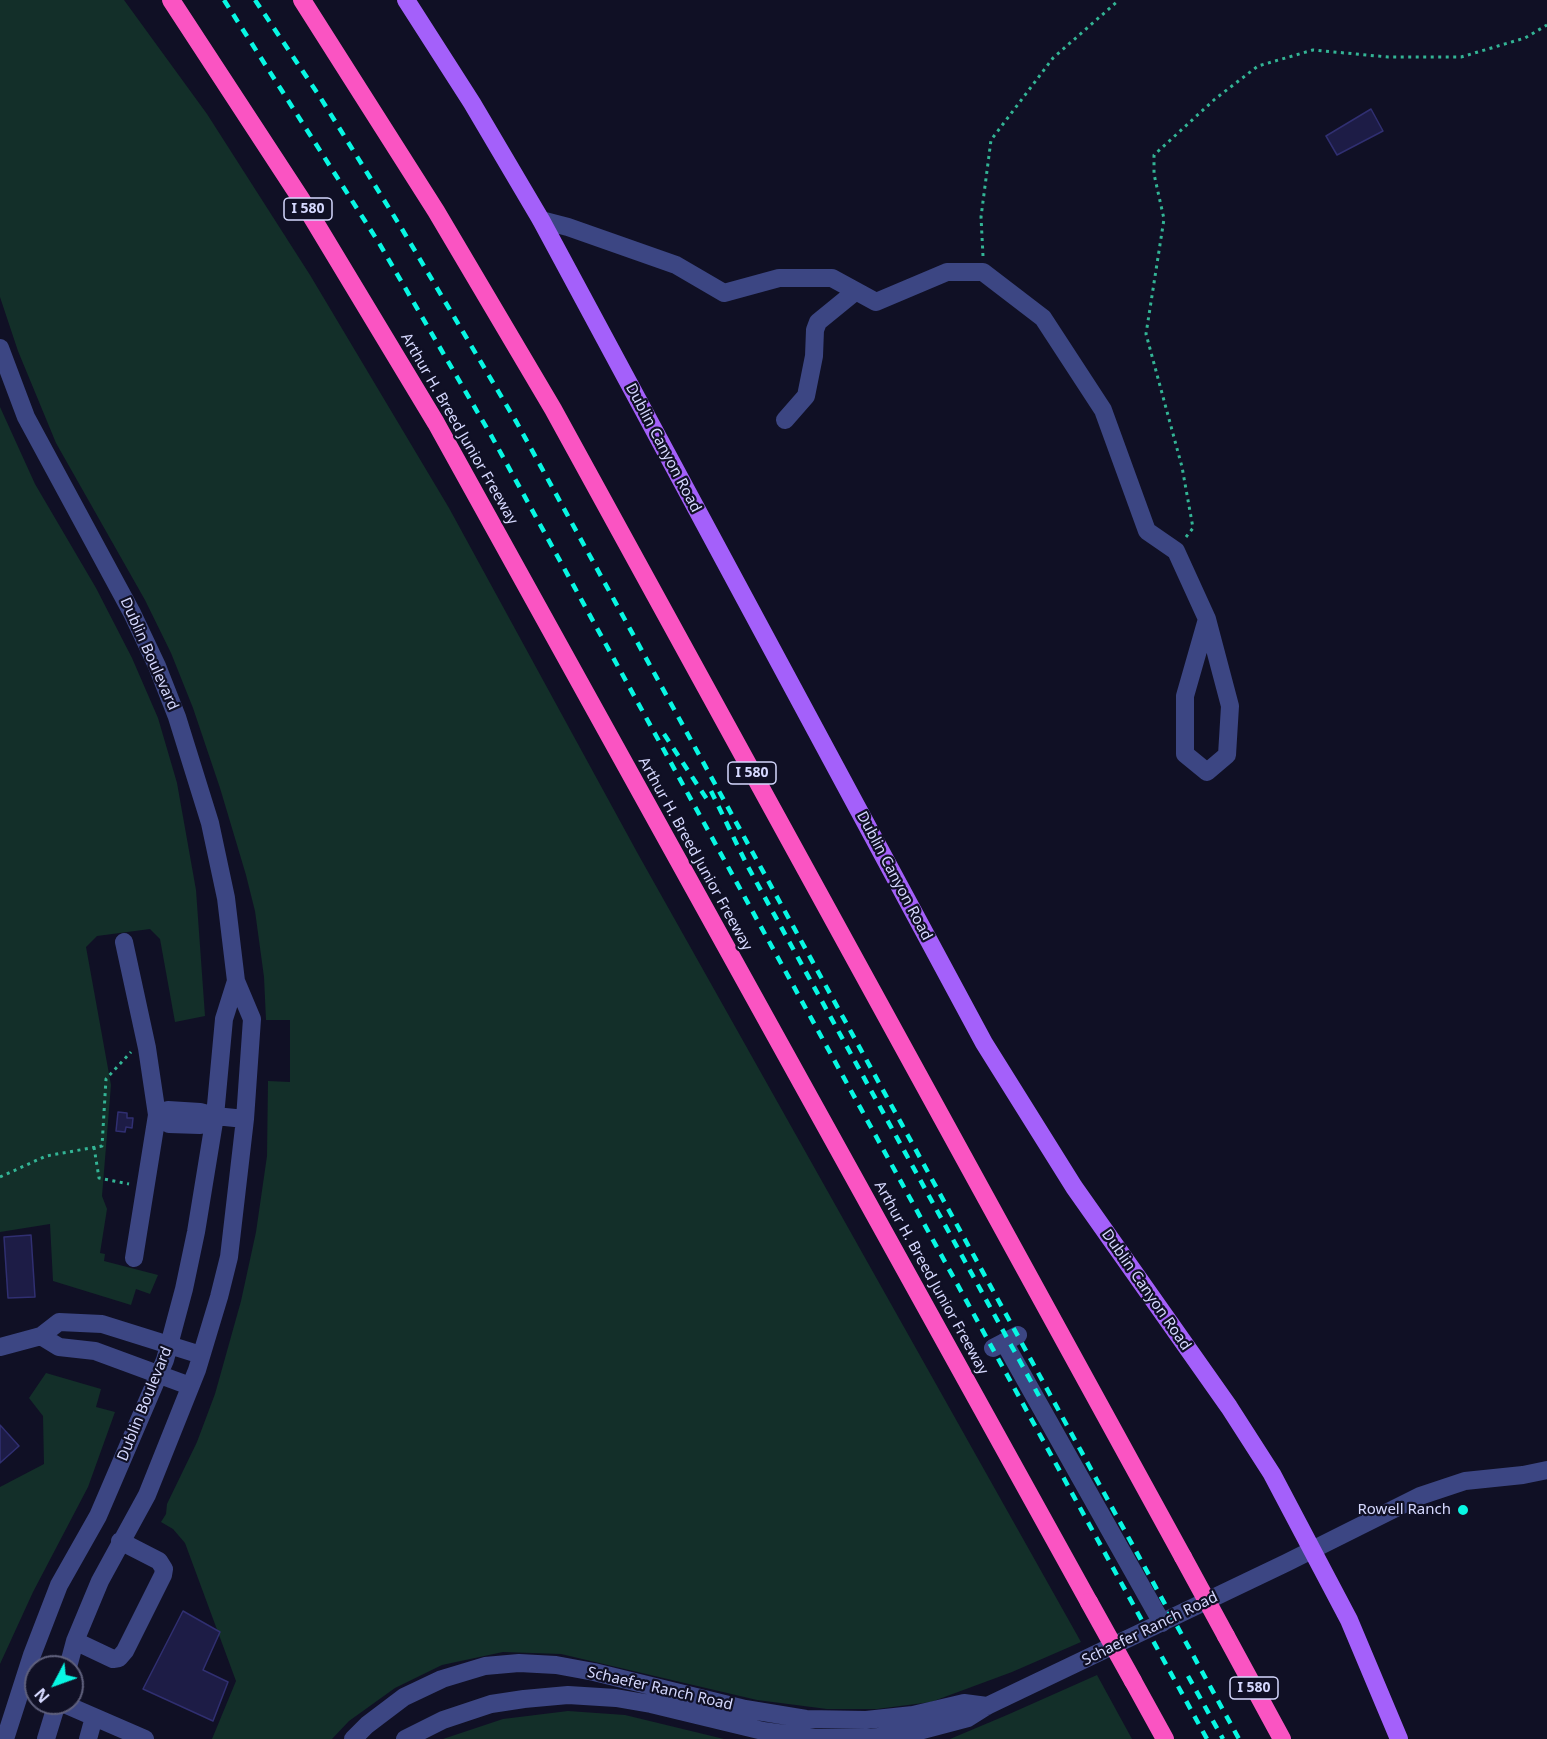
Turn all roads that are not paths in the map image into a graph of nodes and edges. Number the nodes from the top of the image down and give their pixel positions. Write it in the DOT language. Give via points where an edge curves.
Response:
graph roads {
  1 [pos="171,0"];
  2 [pos="302,0"];
  3 [pos="406,0"];
  4 [pos="541,220"];
  5 [pos="856,291"];
  6 [pos="0,348"];
  7 [pos="785,420"];
  8 [pos="1207,619"];
  9 [pos="124,942"];
  10 [pos="236,981"];
  11 [pos="157,1115"];
  12 [pos="215,1116"];
  13 [pos="245,1119"];
  14 [pos="134,1258"];
  15 [pos="41,1336"];
  16 [pos="1005,1342"];
  17 [pos="169,1345"];
  18 [pos="0,1347"];
  19 [pos="201,1355"];
  20 [pos="159,1375"];
  21 [pos="190,1386"];
  22 [pos="1547,1470"];
  23 [pos="120,1541"];
  24 [pos="1313,1550"];
  25 [pos="1161,1623"];
  26 [pos="75,1641"];
  27 [pos="71,1655"];
  28 [pos="987,1706"];
  29 [pos="84,1713"];
  30 [pos="53,1715"];
  31 [pos="94,1717"];
  32 [pos="5,1739"];
  33 [pos="46,1739"];
  34 [pos="88,1739"];
  35 [pos="145,1739"];
  36 [pos="353,1739"];
  37 [pos="405,1739"];
  38 [pos="1165,1739"];
  39 [pos="1282,1739"];
  40 [pos="1399,1739"];
  1 -- 38 [label="highway, Arthur H. Breed Junior Freeway / I 580, bridge" via="302,199 441,432"];
  2 -- 39 [label="highway, I 580, bridge" via="436,211 553,410"];
  3 -- 4 [label="main road, Dublin Canyon Road"];
  4 -- 5 [label="street" via="676,265 724,293 779,278 832,278"];
  4 -- 24 [label="main road, Dublin Canyon Road" via="984,1043 1074,1187 1244,1430"];
  5 -- 7 [label="street" via="818,322 806,396"];
  5 -- 8 [label="street" via="876,302 946,272 983,272 1043,318 1103,410 1147,531 1176,551"];
  6 -- 10 [label="street, Dublin Boulevard" via="26,417 132,613 177,717 217,850"];
  8 -- 8 [label="street" via="1185,696 1185,754 1207,772 1227,755 1230,705"];
  9 -- 11 [label="street"];
  10 -- 12 [label="street, Dublin Boulevard" via="224,1019"];
  10 -- 13 [label="street, Dublin Boulevard" via="252,1019"];
  11 -- 12 [label="street" via="169,1124 200,1125"];
  11 -- 14 [label="street"];
  12 -- 13 [label="street"];
  12 -- 17 [label="street, Dublin Boulevard" via="196,1232"];
  13 -- 19 [label="street, Dublin Boulevard" via="229,1257"];
  15 -- 17 [label="street" via="59,1323 102,1324"];
  15 -- 18 [label="street"];
  15 -- 20 [label="street" via="59,1347 95,1352"];
  16 -- 25 [label="street"];
  17 -- 19 [label="street"];
  17 -- 20 [label="street, Dublin Boulevard"];
  19 -- 21 [label="street, Dublin Boulevard"];
  20 -- 21 [label="street"];
  20 -- 32 [label="street, Dublin Boulevard" via="98,1516 59,1585"];
  21 -- 23 [label="street, Dublin Boulevard" via="147,1495"];
  22 -- 24 [label="street, Schaefer Ranch Road" via="1435,1490"];
  23 -- 26 [label="street, Dublin Boulevard"];
  23 -- 26 [label="street" via="159,1561 163,1575 119,1658 113,1659"];
  24 -- 25 [label="street, Schaefer Ranch Road"];
  24 -- 40 [label="main road, Dublin Canyon Road" via="1349,1620"];
  25 -- 28 [label="street, Schaefer Ranch Road"];
  26 -- 27 [label="street, Dublin Boulevard"];
  28 -- 36 [label="street, Schaefer Ranch Road" via="964,1703 913,1715 866,1720 806,1719 745,1709 594,1672 519,1663 485,1666 442,1678 404,1697"];
  28 -- 37 [label="street, Schaefer Ranch Road" via="968,1718 919,1731 872,1738 814,1738 763,1731 651,1704 568,1695 490,1704 442,1720"];
  29 -- 31 [label="street"];
  30 -- 33 [label="street"];
  31 -- 34 [label="street"];
  31 -- 35 [label="street"];
}
